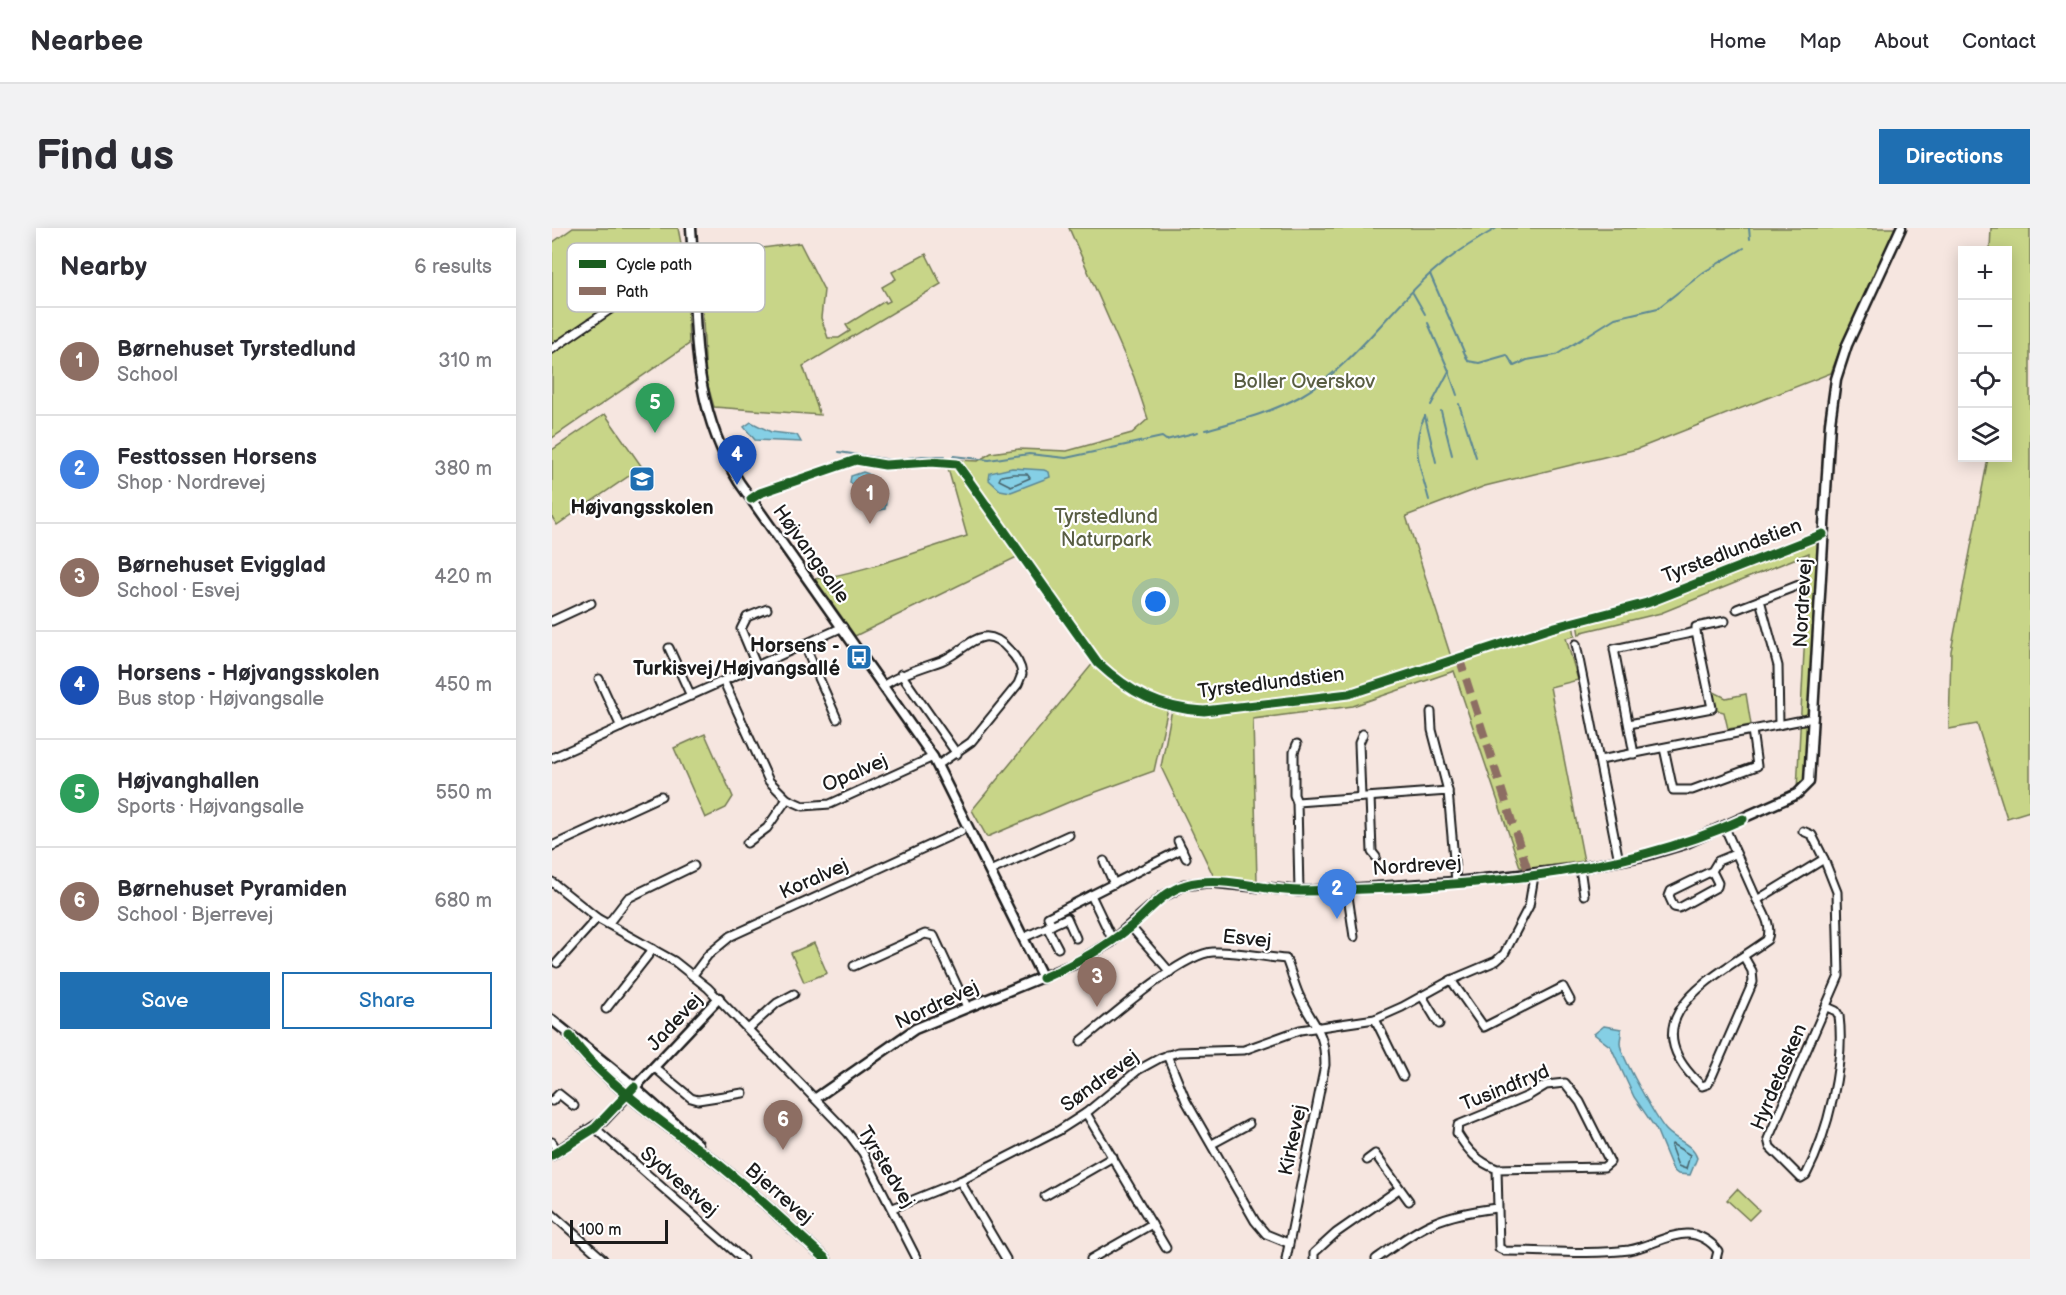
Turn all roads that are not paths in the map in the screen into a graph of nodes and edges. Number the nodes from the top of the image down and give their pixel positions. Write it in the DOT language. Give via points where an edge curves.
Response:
graph roads {
  1 [pos="1901,228"];
  2 [pos="607,312"];
  3 [pos="694,312"];
  4 [pos="552,349"];
  5 [pos="1799,585"];
  6 [pos="1760,600"];
  7 [pos="591,603"];
  8 [pos="767,609"];
  9 [pos="1737,609"];
  10 [pos="552,621"];
  11 [pos="1725,621"];
  12 [pos="843,627"];
  13 [pos="1696,632"];
  14 [pos="1576,644"];
  15 [pos="805,646"];
  16 [pos="669,648"];
  17 [pos="758,667"];
  18 [pos="901,674"];
  19 [pos="599,679"];
  20 [pos="724,682"];
  21 [pos="884,685"];
  22 [pos="691,696"];
  23 [pos="1431,712"];
  24 [pos="1813,718"];
  25 [pos="837,719"];
  26 [pos="1629,724"];
  27 [pos="1779,725"];
  28 [pos="621,727"];
  29 [pos="1752,730"];
  30 [pos="1363,734"];
  31 [pos="1298,744"];
  32 [pos="1664,748"];
  33 [pos="957,754"];
  34 [pos="1634,754"];
  35 [pos="553,755"];
  36 [pos="1600,760"];
  37 [pos="936,761"];
  38 [pos="1448,791"];
  39 [pos="661,796"];
  40 [pos="1361,797"];
  41 [pos="1370,797"];
  42 [pos="787,799"];
  43 [pos="1297,802"];
  44 [pos="1725,828"];
  45 [pos="961,831"];
  46 [pos="1803,831"];
  47 [pos="1069,835"];
  48 [pos="1178,841"];
  49 [pos="747,843"];
  50 [pos="552,846"];
  51 [pos="1182,849"];
  52 [pos="1735,854"];
  53 [pos="1376,857"];
  54 [pos="1186,858"];
  55 [pos="1824,859"];
  56 [pos="1104,861"];
  57 [pos="1619,861"];
  58 [pos="694,866"];
  59 [pos="1580,868"];
  60 [pos="990,871"];
  61 [pos="1712,871"];
  62 [pos="552,882"];
  63 [pos="1456,882"];
  64 [pos="1533,882"];
  65 [pos="1114,884"];
  66 [pos="1347,889"];
  67 [pos="1299,891"];
  68 [pos="1091,895"];
  69 [pos="1584,895"];
  70 [pos="1757,900"];
  71 [pos="597,918"];
  72 [pos="608,924"];
  73 [pos="1050,926"];
  74 [pos="1131,927"];
  75 [pos="1023,938"];
  76 [pos="1076,938"];
  77 [pos="1354,938"];
  78 [pos="1113,940"];
  79 [pos="1058,948"];
  80 [pos="653,949"];
  81 [pos="1743,957"];
  82 [pos="557,963"];
  83 [pos="854,966"];
  84 [pos="1170,972"];
  85 [pos="693,975"];
  86 [pos="1043,978"];
  87 [pos="1451,980"];
  88 [pos="794,994"];
  89 [pos="1422,996"];
  90 [pos="719,998"];
  91 [pos="1570,1000"];
  92 [pos="967,1007"];
  93 [pos="1827,1007"];
  94 [pos="606,1009"];
  95 [pos="1375,1019"];
  96 [pos="552,1020"];
  97 [pos="1439,1024"];
  98 [pos="1319,1028"];
  99 [pos="748,1029"];
  100 [pos="1081,1041"];
  101 [pos="1167,1055"];
  102 [pos="655,1068"];
  103 [pos="1403,1076"];
  104 [pos="631,1090"];
  105 [pos="743,1093"];
  106 [pos="816,1098"];
  107 [pos="552,1101"];
  108 [pos="574,1106"];
  109 [pos="1086,1113"];
  110 [pos="1249,1124"];
  111 [pos="595,1128"];
  112 [pos="552,1142"];
  113 [pos="1212,1144"];
  114 [pos="555,1153"];
  115 [pos="1113,1157"];
  116 [pos="1367,1160"];
  117 [pos="1497,1169"];
  118 [pos="960,1181"];
  119 [pos="1399,1189"];
  120 [pos="1045,1196"];
  121 [pos="1409,1201"];
  122 [pos="1497,1208"];
  123 [pos="893,1209"];
  124 [pos="552,1214"];
  125 [pos="1152,1224"];
  126 [pos="1288,1244"];
  127 [pos="1166,1248"];
  128 [pos="1572,1255"];
  129 [pos="603,1259"];
  130 [pos="743,1259"];
  131 [pos="826,1259"];
  132 [pos="917,1259"];
  133 [pos="1005,1259"];
  134 [pos="1090,1259"];
  135 [pos="1286,1259"];
  136 [pos="1314,1259"];
  137 [pos="1376,1259"];
  138 [pos="1716,1259"];
  1 -- 24 [label="street, Nordrevej" via="1836,379 1830,423"];
  2 -- 4 [label="street"];
  3 -- 12 [label="street, Højvangsalle" via="698,373 713,433 739,482"];
  5 -- 6 [label="street"];
  6 -- 9 [label="street"];
  6 -- 27 [label="street" via="1778,666"];
  7 -- 10 [label="street"];
  8 -- 17 [label="street" via="747,617 741,629"];
  11 -- 13 [label="street" via="1696,627"];
  12 -- 15 [label="street"];
  12 -- 21 [label="street, Højvangsalle"];
  13 -- 26 [label="street" via="1614,649"];
  13 -- 26 [label="street" via="1712,708"];
  14 -- 36 [label="street"];
  15 -- 17 [label="street"];
  15 -- 25 [label="street"];
  16 -- 22 [label="street"];
  17 -- 20 [label="street"];
  18 -- 21 [label="street, Opalvej"];
  18 -- 33 [label="street"];
  18 -- 33 [label="street, Opalvej" via="940,661 983,636 999,640 1018,661 1022,674 1018,684"];
  19 -- 28 [label="street"];
  20 -- 22 [label="street"];
  20 -- 42 [label="street" via="769,781"];
  21 -- 37 [label="street, Højvangsalle"];
  22 -- 28 [label="street"];
  23 -- 38 [label="street"];
  24 -- 27 [label="street"];
  24 -- 44 [label="street, Nordrevej" via="1809,782 1805,787"];
  26 -- 34 [label="street"];
  27 -- 29 [label="street"];
  28 -- 35 [label="street"];
  29 -- 32 [label="street"];
  29 -- 32 [label="street" via="1757,766 1683,792 1673,790"];
  30 -- 40 [label="street" via="1359,743"];
  31 -- 43 [label="street" via="1294,752"];
  32 -- 34 [label="street"];
  33 -- 37 [label="street, Opalvej"];
  34 -- 36 [label="street"];
  36 -- 57 [label="street"];
  37 -- 42 [label="street, Opalvej" via="830,804 803,806"];
  37 -- 60 [label="street, Højvangsalle"];
  38 -- 41 [label="street"];
  38 -- 63 [label="street"];
  39 -- 50 [label="street"];
  40 -- 41 [label="street"];
  40 -- 43 [label="street"];
  41 -- 53 [label="street" via="1372,852"];
  42 -- 49 [label="street" via="767,828"];
  43 -- 67 [label="street"];
  44 -- 52 [label="street"];
  44 -- 57 [label="street, Nordrevej" via="1684,844"];
  45 -- 85 [label="street, Koralvej" via="731,936 708,955"];
  46 -- 55 [label="street, Hyrdetasken" via="1812,835"];
  47 -- 60 [label="street"];
  48 -- 51 [label="street"];
  51 -- 54 [label="street"];
  51 -- 65 [label="street"];
  52 -- 61 [label="street" via="1718,861"];
  52 -- 70 [label="street"];
  55 -- 70 [label="street"];
  55 -- 93 [label="street, Hyrdetasken" via="1837,892 1839,976"];
  56 -- 65 [label="street"];
  57 -- 59 [label="street, Nordrevej"];
  58 -- 72 [label="street" via="628,898"];
  59 -- 63 [label="street, Nordrevej"];
  59 -- 69 [label="street"];
  60 -- 75 [label="street, Højvangsalle"];
  61 -- 61 [label="street" via="1671,891 1674,907 1679,908 1717,887"];
  62 -- 71 [label="street, Tyrstedvej"];
  63 -- 66 [label="street, Nordrevej"];
  64 -- 87 [label="street, Søndrevej" via="1529,906 1504,954 1487,966"];
  65 -- 68 [label="street"];
  66 -- 67 [label="street, Nordrevej"];
  66 -- 77 [label="street, Nordrevej"];
  67 -- 74 [label="street, Nordrevej" via="1197,882 1167,894"];
  68 -- 73 [label="street" via="1048,916"];
  68 -- 78 [label="street"];
  70 -- 81 [label="street" via="1770,933 1767,940"];
  71 -- 72 [label="street, Tyrstedvej"];
  71 -- 82 [label="street"];
  72 -- 80 [label="street, Tyrstedvej"];
  73 -- 75 [label="street"];
  73 -- 76 [label="street" via="1067,918"];
  73 -- 79 [label="street"];
  74 -- 78 [label="street, Nordrevej"];
  74 -- 84 [label="street"];
  75 -- 86 [label="street, Højvangsalle"];
  78 -- 86 [label="street, Nordrevej"];
  80 -- 85 [label="street, Tyrstedvej"];
  80 -- 94 [label="street"];
  81 -- 81 [label="street" via="1752,971 1753,982 1712,1076 1702,1086 1675,1053 1671,1040 1674,1023 1694,992"];
  83 -- 92 [label="street" via="925,934 933,936"];
  84 -- 98 [label="street, Esvej" via="1196,956 1212,952 1286,959 1298,993"];
  84 -- 100 [label="street, Esvej"];
  85 -- 90 [label="street, Tyrstedvej"];
  86 -- 92 [label="street, Nordrevej"];
  87 -- 89 [label="street, Søndrevej"];
  87 -- 91 [label="street" via="1484,1027 1563,987"];
  88 -- 99 [label="street" via="777,1003"];
  89 -- 95 [label="street, Søndrevej"];
  89 -- 97 [label="street"];
  90 -- 99 [label="street, Tyrstedvej"];
  90 -- 102 [label="street, Jadevej"];
  92 -- 106 [label="street, Nordrevej" via="915,1029"];
  93 -- 93 [label="street, Hyrdetasken" via="1768,1139 1770,1147 1801,1178 1806,1175 1823,1136 1836,1072 1839,1016"];
  95 -- 98 [label="street, Søndrevej"];
  95 -- 103 [label="street"];
  96 -- 104 [label="street, Bjerrevej" via="570,1035 576,1046"];
  98 -- 101 [label="street, Søndrevej" via="1300,1030 1244,1050"];
  98 -- 126 [label="street, Kirkevej" via="1324,1065"];
  99 -- 106 [label="street, Tyrstedvej"];
  101 -- 109 [label="street, Søndrevej" via="1138,1070"];
  101 -- 113 [label="street" via="1186,1101"];
  102 -- 104 [label="street, Jadevej"];
  102 -- 105 [label="street, Jadevej" via="698,1100"];
  104 -- 111 [label="street, Jadevej"];
  104 -- 131 [label="street, Bjerrevej"];
  106 -- 123 [label="street, Tyrstedvej" via="863,1153"];
  107 -- 108 [label="street" via="559,1094"];
  109 -- 115 [label="street"];
  109 -- 118 [label="street, Søndrevej" via="1025,1150"];
  110 -- 113 [label="street"];
  111 -- 114 [label="street, Jadevej"];
  111 -- 130 [label="street, Sydvestvej"];
  112 -- 114 [label="street"];
  113 -- 126 [label="street" via="1256,1221 1266,1234"];
  115 -- 120 [label="street"];
  115 -- 125 [label="street"];
  116 -- 119 [label="street" via="1375,1154"];
  117 -- 117 [label="street, Tusindfryd" via="1604,1167 1610,1159 1571,1087 1560,1082 1458,1125 1457,1133 1473,1155"];
  117 -- 122 [label="street"];
  118 -- 123 [label="street, Søndrevej"];
  118 -- 133 [label="street"];
  119 -- 121 [label="street"];
  119 -- 136 [label="street" via="1336,1233 1314,1252"];
  122 -- 128 [label="street" via="1501,1250"];
  122 -- 137 [label="street" via="1457,1212 1431,1222"];
  123 -- 132 [label="street, Tyrstedvej"];
  124 -- 129 [label="street"];
  125 -- 127 [label="street"];
  125 -- 134 [label="street"];
  126 -- 135 [label="street, Kirkevej"];
  128 -- 138 [label="street" via="1637,1249 1687,1234 1710,1242 1718,1251"];
}
